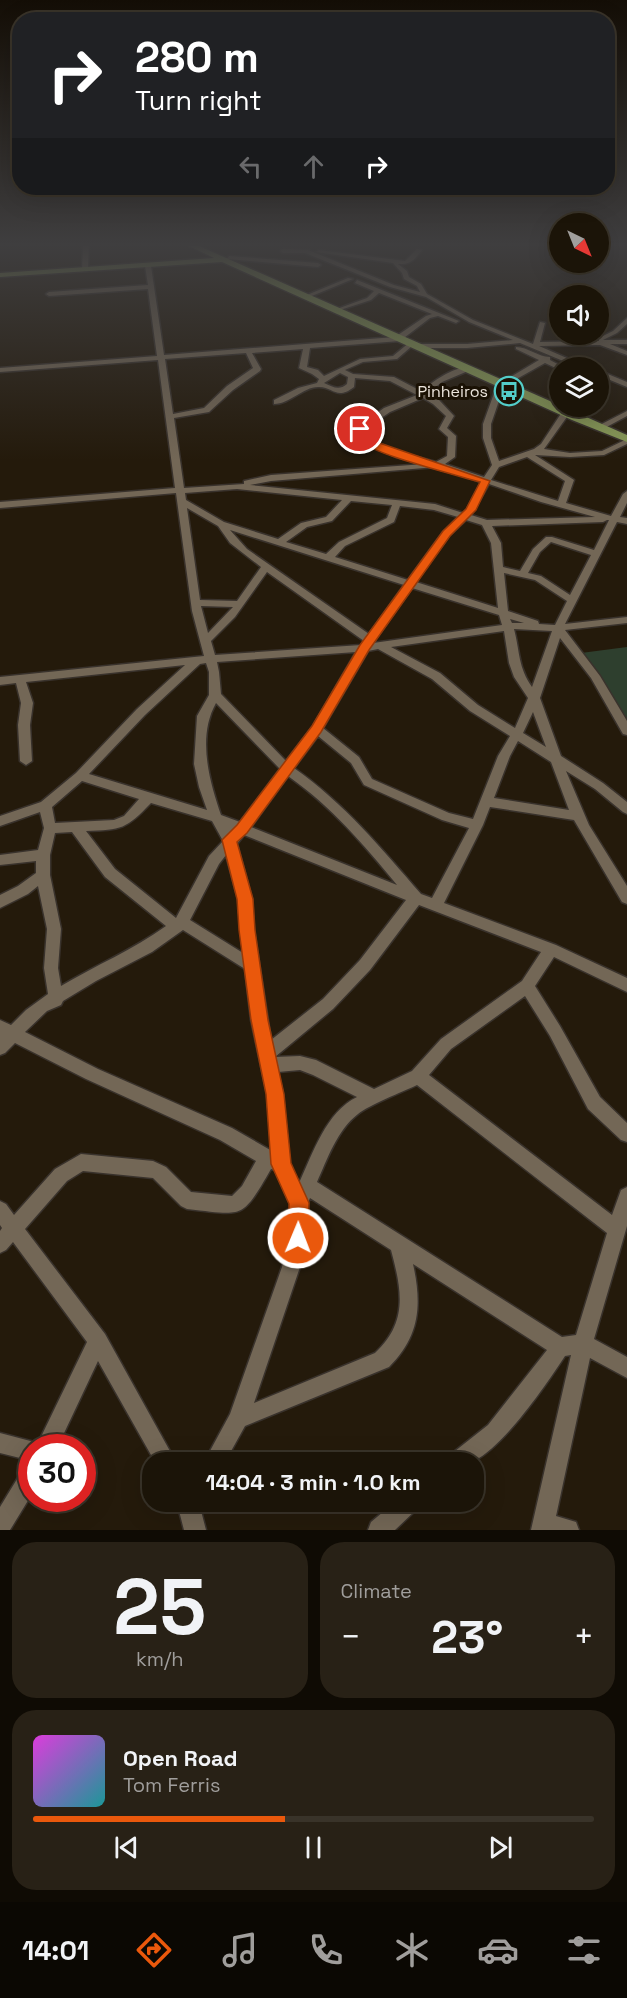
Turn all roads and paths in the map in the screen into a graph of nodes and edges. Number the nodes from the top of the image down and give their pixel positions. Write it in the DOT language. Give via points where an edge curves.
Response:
graph roads {
  1 [pos="155,317"];
  2 [pos="350,317"];
  3 [pos="427,317"];
  4 [pos="448,317"];
  5 [pos="465,317"];
  6 [pos="627,320"];
  7 [pos="542,323"];
  8 [pos="623,327"];
  9 [pos="609,335"];
  10 [pos="399,339"];
  11 [pos="522,342"];
  12 [pos="609,342"];
  13 [pos="627,342"];
  14 [pos="507,343"];
  15 [pos="549,344"];
  16 [pos="413,345"];
  17 [pos="535,345"];
  18 [pos="604,345"];
  19 [pos="306,347"];
  20 [pos="248,351"];
  21 [pos="627,353"];
  22 [pos="554,354"];
  23 [pos="561,357"];
  24 [pos="160,358"];
  25 [pos="544,360"];
  26 [pos="549,362"];
  27 [pos="0,369"];
  28 [pos="465,369"];
  29 [pos="341,371"];
  30 [pos="352,375"];
  31 [pos="609,378"];
  32 [pos="627,378"];
  33 [pos="616,381"];
  34 [pos="321,382"];
  35 [pos="501,385"];
  36 [pos="627,385"];
  37 [pos="609,386"];
  38 [pos="627,393"];
  39 [pos="420,394"];
  40 [pos="278,402"];
  41 [pos="549,407"];
  42 [pos="627,412"];
  43 [pos="169,417"];
  44 [pos="563,417"];
  45 [pos="572,417"];
  46 [pos="598,428"];
  47 [pos="627,440"];
  48 [pos="532,452"];
  49 [pos="436,464"];
  50 [pos="496,465"];
  51 [pos="485,481"];
  52 [pos="237,486"];
  53 [pos="181,491"];
  54 [pos="627,494"];
  55 [pos="350,497"];
  56 [pos="182,502"];
  57 [pos="397,503"];
  58 [pos="0,505"];
  59 [pos="561,505"];
  60 [pos="466,516"];
  61 [pos="613,519"];
  62 [pos="627,520"];
  63 [pos="486,523"];
  64 [pos="221,524"];
  65 [pos="278,543"];
  66 [pos="597,554"];
  67 [pos="328,558"];
  68 [pos="266,567"];
  69 [pos="499,569"];
  70 [pos="523,574"];
  71 [pos="410,584"];
  72 [pos="573,601"];
  73 [pos="196,603"];
  74 [pos="238,604"];
  75 [pos="503,612"];
  76 [pos="627,620"];
  77 [pos="541,626"];
  78 [pos="508,627"];
  79 [pos="558,628"];
  80 [pos="206,640"];
  81 [pos="371,645"];
  82 [pos="204,660"];
  83 [pos="20,679"];
  84 [pos="0,681"];
  85 [pos="215,695"];
  86 [pos="534,698"];
  87 [pos="317,729"];
  88 [pos="627,731"];
  89 [pos="516,736"];
  90 [pos="26,760"];
  91 [pos="557,760"];
  92 [pos="287,769"];
  93 [pos="80,776"];
  94 [pos="149,797"];
  95 [pos="486,801"];
  96 [pos="45,805"];
  97 [pos="627,809"];
  98 [pos="578,816"];
  99 [pos="216,818"];
  100 [pos="0,821"];
  101 [pos="477,825"];
  102 [pos="50,828"];
  103 [pos="76,828"];
  104 [pos="242,829"];
  105 [pos="229,840"];
  106 [pos="43,855"];
  107 [pos="0,860"];
  108 [pos="43,875"];
  109 [pos="416,898"];
  110 [pos="627,898"];
  111 [pos="0,902"];
  112 [pos="436,905"];
  113 [pos="180,925"];
  114 [pos="551,949"];
  115 [pos="252,966"];
  116 [pos="627,985"];
  117 [pos="527,986"];
  118 [pos="56,1000"];
  119 [pos="6,1031"];
  120 [pos="0,1048"];
  121 [pos="268,1059"];
  122 [pos="418,1076"];
  123 [pos="372,1096"];
  124 [pos="627,1134"];
  125 [pos="274,1162"];
  126 [pos="307,1186"];
  127 [pos="627,1196"];
  128 [pos="299,1203"];
  129 [pos="0,1210"];
  130 [pos="622,1221"];
  131 [pos="15,1230"];
  132 [pos="0,1244"];
  133 [pos="399,1245"];
  134 [pos="98,1341"];
  135 [pos="583,1344"];
  136 [pos="560,1347"];
  137 [pos="627,1368"];
  138 [pos="238,1419"];
  139 [pos="53,1434"];
  140 [pos="0,1443"];
  141 [pos="18,1448"];
  142 [pos="160,1452"];
  143 [pos="220,1452"];
  144 [pos="470,1452"];
  145 [pos="18,1497"];
  146 [pos="191,1512"];
  147 [pos="399,1512"];
  148 [pos="0,1527"];
  149 [pos="543,1527"];
  150 [pos="195,1530"];
  151 [pos="379,1530"];
  152 [pos="568,1530"];
  1 -- 24 [label="street"];
  2 -- 10 [label="main road"];
  3 -- 10 [label="street"];
  4 -- 14 [label="street"];
  5 -- 11 [label="street"];
  6 -- 8 [label="street"];
  7 -- 17 [label="street"];
  8 -- 9 [label="street"];
  10 -- 16 [label="main road"];
  10 -- 19 [label="street"];
  11 -- 14 [label="street"];
  11 -- 17 [label="street"];
  12 -- 13 [label="street"];
  14 -- 16 [label="street"];
  14 -- 25 [label="street"];
  15 -- 17 [label="street"];
  16 -- 28 [label="main road"];
  16 -- 29 [label="street" via="394,358 362,360"];
  17 -- 22 [label="street"];
  18 -- 21 [label="street"];
  19 -- 20 [label="street"];
  19 -- 34 [label="street" via="303,368 313,371"];
  20 -- 24 [label="street"];
  20 -- 43 [label="street" via="257,369 206,410"];
  22 -- 23 [label="street"];
  22 -- 25 [label="street"];
  24 -- 27 [label="street"];
  24 -- 43 [label="street"];
  25 -- 26 [label="street"];
  25 -- 35 [label="street"];
  28 -- 35 [label="main road"];
  28 -- 39 [label="street" via="439,380"];
  29 -- 30 [label="street"];
  29 -- 34 [label="street"];
  30 -- 34 [label="street" via="351,386 342,391 332,391"];
  30 -- 39 [label="street" via="391,379"];
  31 -- 33 [label="street"];
  32 -- 33 [label="street"];
  33 -- 36 [label="street"];
  34 -- 40 [label="street"];
  35 -- 41 [label="main road"];
  35 -- 50 [label="street" via="487,424 487,438"];
  37 -- 38 [label="street"];
  39 -- 49 [label="street" via="444,407 450,416 443,429 452,436 453,454"];
  39 -- 49 [label="street" via="387,410 358,433 365,441 399,455"];
  42 -- 46 [label="street"];
  43 -- 53 [label="street"];
  44 -- 48 [label="street" via="544,446"];
  45 -- 46 [label="main road"];
  46 -- 47 [label="main road"];
  47 -- 48 [label="street" via="603,453"];
  48 -- 50 [label="street"];
  48 -- 59 [label="street" via="570,480"];
  49 -- 51 [label="street"];
  49 -- 52 [label="street" via="271,478"];
  50 -- 51 [label="street"];
  51 -- 59 [label="street"];
  51 -- 60 [label="street"];
  52 -- 53 [label="street"];
  52 -- 55 [label="street"];
  53 -- 56 [label="street"];
  53 -- 58 [label="street"];
  54 -- 61 [label="street"];
  55 -- 57 [label="street"];
  55 -- 65 [label="street" via="329,519 304,525"];
  56 -- 64 [label="street"];
  56 -- 73 [label="street"];
  57 -- 60 [label="street" via="443,508"];
  57 -- 67 [label="street" via="391,520 342,544"];
  59 -- 61 [label="street"];
  60 -- 63 [label="street"];
  60 -- 71 [label="street" via="446,534"];
  61 -- 62 [label="street"];
  61 -- 63 [label="street"];
  61 -- 66 [label="street"];
  63 -- 69 [label="street" via="495,543"];
  64 -- 65 [label="street"];
  64 -- 68 [label="street" via="233,541"];
  65 -- 67 [label="street"];
  66 -- 70 [label="street" via="549,539 536,551"];
  66 -- 72 [label="street"];
  67 -- 71 [label="street"];
  68 -- 74 [label="street"];
  68 -- 81 [label="street"];
  69 -- 70 [label="street"];
  69 -- 75 [label="street"];
  70 -- 72 [label="street" via="538,578"];
  71 -- 75 [label="street"];
  71 -- 81 [label="street"];
  72 -- 79 [label="street"];
  73 -- 74 [label="street"];
  73 -- 80 [label="street"];
  74 -- 80 [label="street" via="228,622"];
  75 -- 77 [label="street"];
  75 -- 78 [label="street"];
  76 -- 79 [label="street"];
  77 -- 78 [label="street"];
  77 -- 79 [label="street"];
  78 -- 81 [label="street"];
  78 -- 86 [label="street" via="519,677"];
  79 -- 86 [label="street"];
  79 -- 88 [label="street" via="595,676"];
  80 -- 82 [label="street"];
  81 -- 82 [label="street"];
  81 -- 87 [label="street"];
  81 -- 89 [label="street" via="436,676"];
  82 -- 83 [label="street"];
  82 -- 85 [label="street"];
  82 -- 93 [label="street" via="141,712"];
  83 -- 84 [label="street"];
  83 -- 90 [label="street" via="27,704"];
  85 -- 92 [label="street"];
  85 -- 99 [label="street" via="203,716 200,764"];
  86 -- 89 [label="street"];
  86 -- 91 [label="street"];
  87 -- 92 [label="street"];
  87 -- 101 [label="street" via="356,760 363,777 375,787 446,817"];
  89 -- 91 [label="street"];
  89 -- 95 [label="street"];
  91 -- 97 [label="street"];
  91 -- 98 [label="street"];
  92 -- 104 [label="street"];
  92 -- 109 [label="street" via="353,824"];
  93 -- 94 [label="street"];
  93 -- 96 [label="street"];
  94 -- 99 [label="street"];
  94 -- 103 [label="street" via="123,822"];
  95 -- 98 [label="street"];
  95 -- 101 [label="street"];
  96 -- 100 [label="street"];
  96 -- 102 [label="street"];
  98 -- 110 [label="street"];
  99 -- 104 [label="street"];
  99 -- 105 [label="street"];
  101 -- 112 [label="street"];
  102 -- 103 [label="street"];
  102 -- 106 [label="street"];
  103 -- 113 [label="street" via="110,873"];
  104 -- 105 [label="street"];
  104 -- 109 [label="street"];
  105 -- 113 [label="street" via="214,860"];
  105 -- 115 [label="street" via="245,899"];
  106 -- 107 [label="street"];
  106 -- 108 [label="street"];
  108 -- 111 [label="street"];
  108 -- 118 [label="street" via="54,929 51,968"];
  109 -- 112 [label="street"];
  109 -- 121 [label="street" via="365,965"];
  112 -- 114 [label="street"];
  113 -- 115 [label="street"];
  113 -- 118 [label="street" via="147,948 91,975"];
  114 -- 116 [label="street"];
  114 -- 117 [label="street"];
  115 -- 121 [label="street"];
  117 -- 122 [label="street" via="446,1044"];
  117 -- 124 [label="street" via="594,1103"];
  118 -- 119 [label="street"];
  119 -- 120 [label="street"];
  119 -- 125 [label="street" via="225,1134"];
  121 -- 123 [label="street" via="316,1068"];
  121 -- 125 [label="street" via="275,1094"];
  122 -- 123 [label="street"];
  122 -- 130 [label="street"];
  123 -- 126 [label="street" via="352,1108 336,1127"];
  125 -- 128 [label="street"];
  125 -- 131 [label="street" via="234,1205 187,1200 153,1170 81,1162 61,1175"];
  126 -- 128 [label="street"];
  126 -- 133 [label="street"];
  127 -- 130 [label="street"];
  128 -- 138 [label="street" via="298,1238 291,1267"];
  129 -- 131 [label="street"];
  130 -- 135 [label="street"];
  131 -- 132 [label="street"];
  131 -- 134 [label="street"];
  133 -- 136 [label="street"];
  133 -- 138 [label="street" via="409,1278 409,1305 404,1333 393,1352"];
  134 -- 139 [label="street"];
  134 -- 142 [label="street"];
  135 -- 136 [label="street"];
  135 -- 137 [label="street"];
  135 -- 149 [label="street"];
  136 -- 144 [label="street" via="495,1432"];
  138 -- 143 [label="street"];
  140 -- 141 [label="street"];
  145 -- 148 [label="street"];
  146 -- 150 [label="street"];
  147 -- 151 [label="street"];
  149 -- 152 [label="street"];
}
